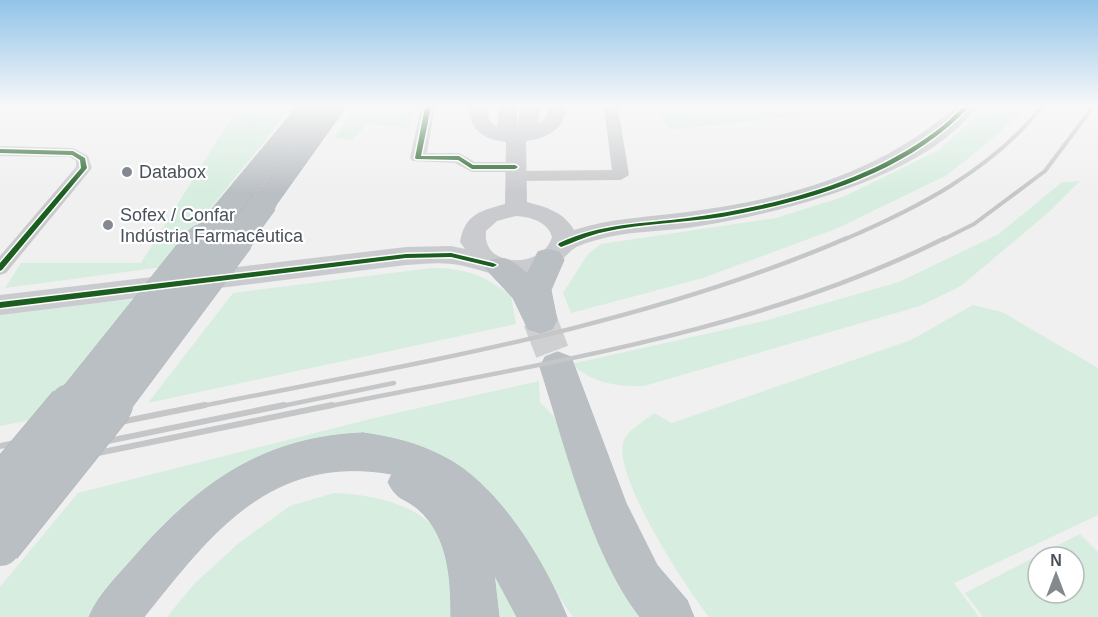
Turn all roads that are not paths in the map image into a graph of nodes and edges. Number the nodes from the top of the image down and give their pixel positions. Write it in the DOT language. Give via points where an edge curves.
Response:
graph roads {
  1 [pos="291,136"];
  2 [pos="308,136"];
  3 [pos="422,136"];
  4 [pos="516,136"];
  5 [pos="615,136"];
  6 [pos="934,136"];
  7 [pos="0,151"];
  8 [pos="516,172"];
  9 [pos="250,199"];
  10 [pos="516,207"];
  11 [pos="554,219"];
  12 [pos="622,227"];
  13 [pos="474,229"];
  14 [pos="555,253"];
  15 [pos="406,256"];
  16 [pos="497,267"];
  17 [pos="0,268"];
  18 [pos="0,304"];
  19 [pos="558,368"];
  20 [pos="0,488"];
  21 [pos="0,545"];
  22 [pos="113,617"];
  23 [pos="139,617"];
  24 [pos="475,617"];
  25 [pos="543,617"];
  26 [pos="670,617"];
  1 -- 9 [label="highway"];
  2 -- 9 [label="highway"];
  3 -- 8 [label="street" via="418,158 459,158 472,167"];
  4 -- 8 [label="street"];
  5 -- 8 [label="street" via="621,175"];
  6 -- 12 [label="street" via="860,175 802,196 688,220"];
  7 -- 17 [label="street" via="73,153 83,159 84,168"];
  8 -- 10 [label="street"];
  9 -- 20 [label="highway, bridge"];
  9 -- 21 [label="highway, bridge" via="144,366"];
  10 -- 11 [label="street" via="543,212"];
  10 -- 13 [label="street" via="490,214"];
  11 -- 12 [label="street" via="577,226"];
  11 -- 14 [label="street" via="560,227"];
  12 -- 14 [label="street" via="587,233"];
  13 -- 15 [label="street" via="447,245"];
  13 -- 16 [label="street" via="474,249"];
  14 -- 16 [label="street" via="527,268"];
  14 -- 16 [label="highway" via="535,290 539,318 526,291"];
  15 -- 16 [label="street" via="451,255"];
  15 -- 18 [label="street"];
  19 -- 26 [label="highway" via="613,521 641,581"];
  22 -- 25 [label="highway" via="188,532 227,496 270,468 353,448 387,452 425,465 452,485 485,519"];
  23 -- 24 [label="highway" via="219,525 261,494 300,476 347,468 394,474 433,495 462,535 475,585"];
}
